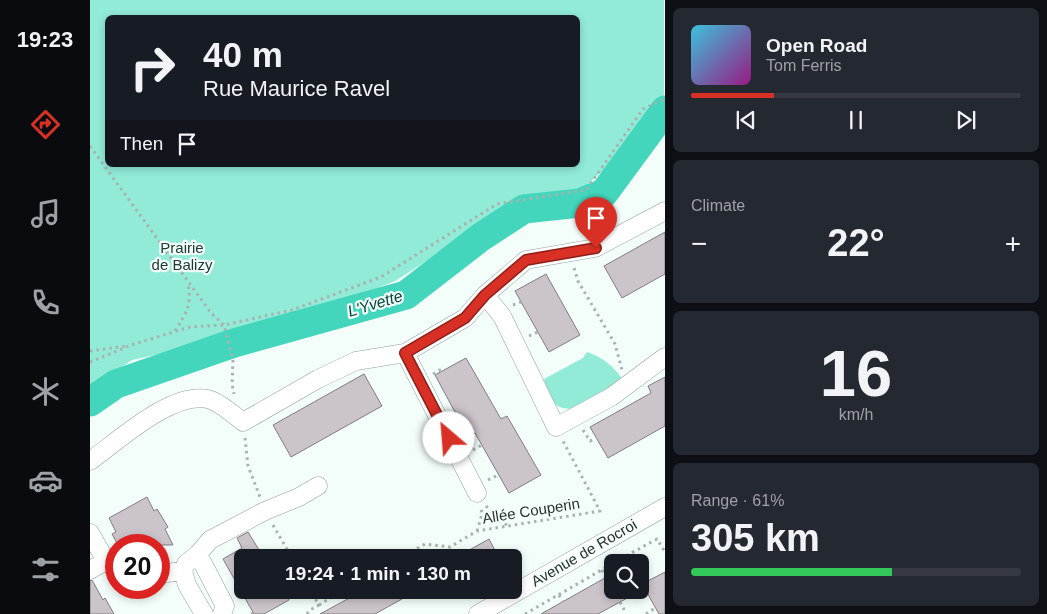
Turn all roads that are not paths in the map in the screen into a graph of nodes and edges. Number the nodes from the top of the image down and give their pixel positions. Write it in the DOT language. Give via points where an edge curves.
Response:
graph roads {
  1 [pos="664,211"];
  2 [pos="485,295"];
  3 [pos="405,353"];
  4 [pos="664,357"];
  5 [pos="90,461"];
  6 [pos="318,486"];
  7 [pos="477,493"];
  8 [pos="664,508"];
  9 [pos="90,533"];
  10 [pos="198,554"];
  11 [pos="105,556"];
  12 [pos="105,566"];
  13 [pos="90,570"];
  14 [pos="183,571"];
  15 [pos="170,573"];
  16 [pos="484,612"];
  17 [pos="204,614"];
  18 [pos="222,614"];
  1 -- 2 [label="street" via="596,248 526,260"];
  2 -- 3 [label="street" via="465,318"];
  2 -- 4 [label="street" via="502,316 556,427 611,396"];
  3 -- 5 [label="street" via="356,361 243,422 210,400 192,398 172,404"];
  3 -- 7 [label="street"];
  6 -- 10 [label="street" via="210,540"];
  8 -- 16 [label="street, Avenue de Rocroi"];
  9 -- 11 [label="street"];
  10 -- 14 [label="street"];
  10 -- 18 [label="street" via="225,606"];
  12 -- 13 [label="street"];
  14 -- 15 [label="street"];
  14 -- 17 [label="street" via="187,585"];
}
